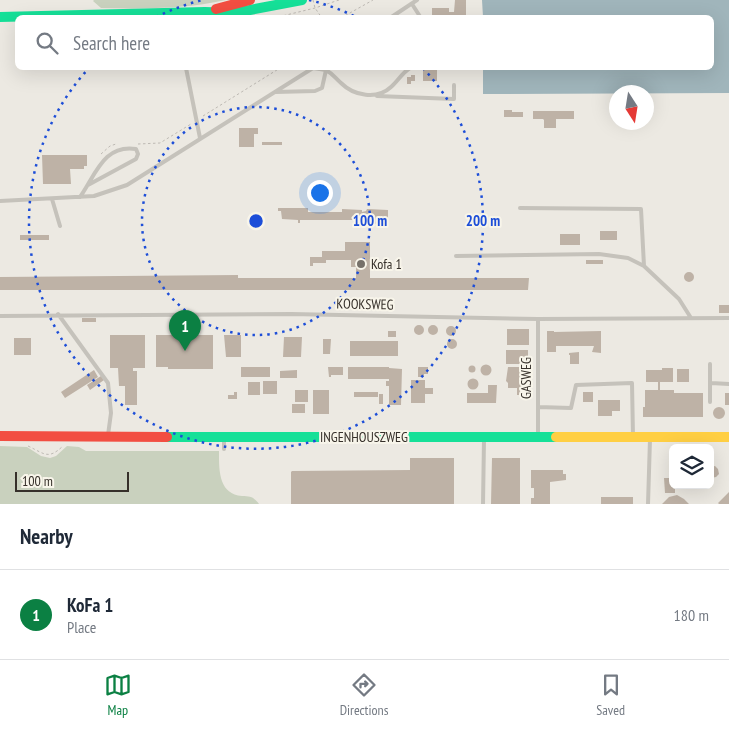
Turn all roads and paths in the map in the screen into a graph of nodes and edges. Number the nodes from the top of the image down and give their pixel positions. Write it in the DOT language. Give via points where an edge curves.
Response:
graph roads {
  1 [pos="250,0"];
  2 [pos="302,0"];
  3 [pos="313,0"];
  4 [pos="339,0"];
  5 [pos="373,0"];
  6 [pos="417,0"];
  7 [pos="412,4"];
  8 [pos="315,8"];
  9 [pos="206,12"];
  10 [pos="113,15"];
  11 [pos="286,15"];
  12 [pos="320,15"];
  13 [pos="346,15"];
  14 [pos="395,15"];
  15 [pos="419,15"];
  16 [pos="0,17"];
  17 [pos="15,17"];
  18 [pos="186,70"];
  19 [pos="277,70"];
  20 [pos="310,70"];
  21 [pos="326,70"];
  22 [pos="406,70"];
  23 [pos="454,85"];
  24 [pos="274,92"];
  25 [pos="370,96"];
  26 [pos="197,120"];
  27 [pos="200,138"];
  28 [pos="124,144"];
  29 [pos="132,144"];
  30 [pos="99,158"];
  31 [pos="88,185"];
  32 [pos="80,197"];
  33 [pos="52,199"];
  34 [pos="0,201"];
  35 [pos="520,208"];
  36 [pos="60,226"];
  37 [pos="456,256"];
  38 [pos="644,266"];
  39 [pos="58,314"];
  40 [pos="0,316"];
  41 [pos="691,318"];
  42 [pos="729,318"];
  43 [pos="538,319"];
  44 [pos="710,364"];
  45 [pos="711,384"];
  46 [pos="729,384"];
  47 [pos="710,402"];
  48 [pos="538,408"];
  49 [pos="0,436"];
  50 [pos="484,436"];
  51 [pos="538,436"];
  52 [pos="108,437"];
  53 [pos="633,437"];
  54 [pos="650,437"];
  55 [pos="729,437"];
  56 [pos="224,438"];
  57 [pos="224,449"];
  58 [pos="483,504"];
  59 [pos="648,504"];
  1 -- 9 [label="street"];
  2 -- 9 [label="street" via="234,13"];
  3 -- 8 [label="path"];
  4 -- 8 [label="path"];
  5 -- 13 [label="path"];
  6 -- 7 [label="lane"];
  7 -- 14 [label="lane"];
  7 -- 15 [label="lane"];
  8 -- 11 [label="path"];
  8 -- 12 [label="path"];
  9 -- 10 [label="street"];
  16 -- 17 [label="street"];
  18 -- 26 [label="lane"];
  19 -- 26 [label="path"];
  20 -- 24 [label="lane"];
  21 -- 24 [label="lane" via="322,88 315,91"];
  21 -- 25 [label="lane" via="342,84"];
  22 -- 25 [label="lane" via="392,87 382,94"];
  23 -- 25 [label="lane" via="454,99"];
  24 -- 27 [label="lane"];
  26 -- 27 [label="lane"];
  26 -- 29 [label="path" via="160,143"];
  27 -- 32 [label="lane" via="127,185 102,195"];
  28 -- 30 [label="path" via="110,146"];
  31 -- 31 [label="lane" via="105,158 114,151 125,147 136,149 136,159"];
  31 -- 32 [label="lane"];
  32 -- 33 [label="lane"];
  33 -- 34 [label="lane"];
  33 -- 36 [label="lane"];
  35 -- 38 [label="lane" via="641,209"];
  37 -- 38 [label="lane" via="600,254 628,258"];
  38 -- 41 [label="lane" via="679,298"];
  39 -- 40 [label="lane, KOOKSWEG"];
  39 -- 43 [label="lane, KOOKSWEG"];
  39 -- 52 [label="lane" via="108,383 111,413"];
  41 -- 42 [label="lane, KOOKSWEG"];
  41 -- 43 [label="lane, KOOKSWEG"];
  43 -- 48 [label="lane, GASWEG"];
  44 -- 45 [label="lane"];
  45 -- 46 [label="lane"];
  45 -- 47 [label="lane"];
  48 -- 51 [label="lane, GASWEG"];
  48 -- 53 [label="lane" via="571,408 576,385 632,383"];
  49 -- 52 [label="street, INGENHOUSZWEG"];
  50 -- 51 [label="street, INGENHOUSZWEG"];
  50 -- 56 [label="street, INGENHOUSZWEG"];
  50 -- 58 [label="lane"];
  51 -- 53 [label="street, INGENHOUSZWEG"];
  52 -- 56 [label="street, INGENHOUSZWEG"];
  53 -- 54 [label="street, INGENHOUSZWEG"];
  54 -- 55 [label="street, INGENHOUSZWEG"];
  54 -- 59 [label="lane"];
  56 -- 57 [label="lane"];
}
